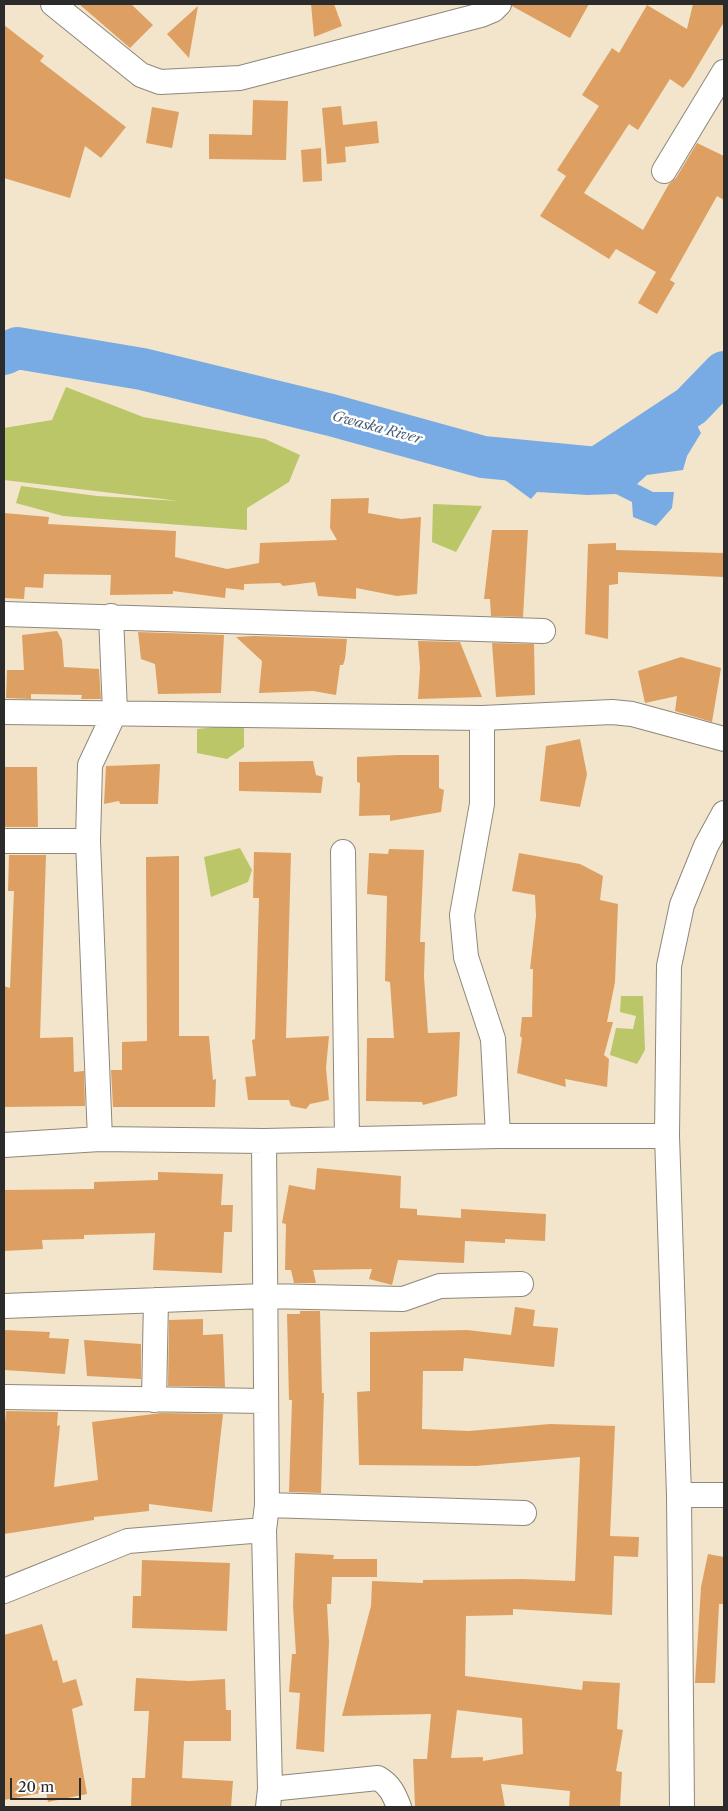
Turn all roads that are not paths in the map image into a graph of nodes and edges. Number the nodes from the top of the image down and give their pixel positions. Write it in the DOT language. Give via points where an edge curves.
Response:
graph roads {
  1 [pos="53,4"];
  2 [pos="499,4"];
  3 [pos="724,72"];
  4 [pos="664,171"];
  5 [pos="4,614"];
  6 [pos="110,616"];
  7 [pos="543,632"];
  8 [pos="4,712"];
  9 [pos="115,712"];
  10 [pos="482,718"];
  11 [pos="724,739"];
  12 [pos="724,813"];
  13 [pos="4,841"];
  14 [pos="88,842"];
  15 [pos="343,852"];
  16 [pos="498,1136"];
  17 [pos="667,1136"];
  18 [pos="100,1139"];
  19 [pos="347,1139"];
  20 [pos="264,1141"];
  21 [pos="4,1145"];
  22 [pos="521,1284"];
  23 [pos="265,1296"];
  24 [pos="156,1300"];
  25 [pos="4,1306"];
  26 [pos="4,1397"];
  27 [pos="154,1400"];
  28 [pos="265,1401"];
  29 [pos="679,1495"];
  30 [pos="724,1495"];
  31 [pos="267,1505"];
  32 [pos="524,1513"];
  33 [pos="264,1530"];
  34 [pos="4,1591"];
  35 [pos="269,1798"];
  36 [pos="399,1807"];
  37 [pos="682,1807"];
  1 -- 2 [label="street" via="141,75 160,82 240,78 481,15"];
  3 -- 4 [label="street"];
  5 -- 6 [label="street"];
  6 -- 7 [label="street"];
  6 -- 9 [label="street"];
  8 -- 9 [label="street"];
  9 -- 10 [label="street"];
  9 -- 14 [label="street" via="90,765"];
  10 -- 11 [label="street" via="619,713"];
  10 -- 16 [label="street" via="482,804 462,915 466,958 493,1039"];
  12 -- 17 [label="street" via="706,846 682,905 669,966"];
  13 -- 14 [label="street"];
  14 -- 18 [label="street"];
  15 -- 19 [label="street"];
  16 -- 17 [label="street"];
  16 -- 19 [label="street"];
  17 -- 29 [label="street"];
  18 -- 20 [label="street"];
  18 -- 21 [label="street"];
  19 -- 20 [label="street"];
  20 -- 23 [label="street"];
  22 -- 23 [label="street" via="440,1286 403,1299"];
  23 -- 24 [label="street"];
  23 -- 28 [label="street"];
  24 -- 25 [label="street"];
  24 -- 27 [label="street"];
  26 -- 27 [label="street"];
  27 -- 28 [label="street"];
  28 -- 31 [label="street"];
  29 -- 30 [label="street"];
  29 -- 37 [label="street"];
  31 -- 32 [label="street"];
  31 -- 33 [label="street"];
  33 -- 34 [label="street" via="128,1541"];
  33 -- 35 [label="street"];
  35 -- 36 [label="street" via="378,1778 387,1783"];
}
